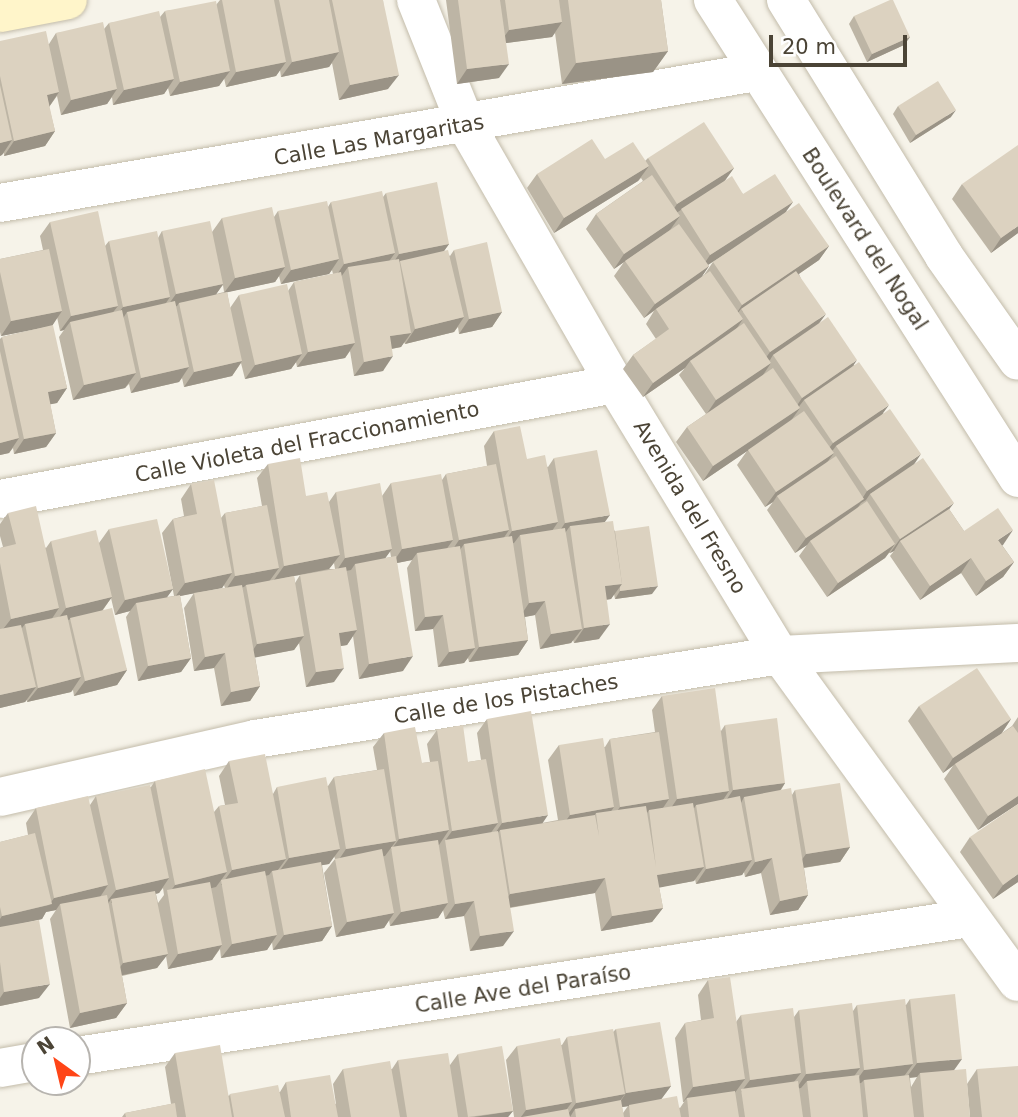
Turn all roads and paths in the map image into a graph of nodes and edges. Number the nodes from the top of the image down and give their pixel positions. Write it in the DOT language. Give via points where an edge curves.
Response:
graph roads {
  1 [pos="68,0"];
  2 [pos="416,0"];
  3 [pos="713,0"];
  4 [pos="786,0"];
  5 [pos="0,13"];
  6 [pos="756,72"];
  7 [pos="466,125"];
  8 [pos="0,203"];
  9 [pos="1018,361"];
  10 [pos="615,384"];
  11 [pos="1018,478"];
  12 [pos="0,499"];
  13 [pos="1018,643"];
  14 [pos="780,655"];
  15 [pos="0,797"];
  16 [pos="969,918"];
  17 [pos="1018,982"];
  18 [pos="91,1054"];
  19 [pos="21,1064"];
  20 [pos="0,1068"];
  1 -- 5 [label="street"];
  2 -- 7 [label="street, Avenida del Fresno"];
  3 -- 6 [label="street, Boulevard del Nogal"];
  4 -- 9 [label="street" via="944,256"];
  6 -- 7 [label="street, Calle Las Margaritas"];
  6 -- 11 [label="street, Boulevard del Nogal"];
  7 -- 8 [label="street, Calle Las Margaritas"];
  7 -- 10 [label="street, Avenida del Fresno"];
  10 -- 12 [label="street, Calle Violeta del Fraccionamiento"];
  10 -- 14 [label="street, Avenida del Fresno"];
  13 -- 14 [label="street, Calle de los Pistaches"];
  14 -- 15 [label="street, Calle de los Pistaches" via="255,739"];
  14 -- 16 [label="street, Avenida del Fresno"];
  16 -- 17 [label="street, Avenida del Fresno"];
  16 -- 18 [label="street, Calle Ave del Paraíso"];
  19 -- 20 [label="street"];
}
